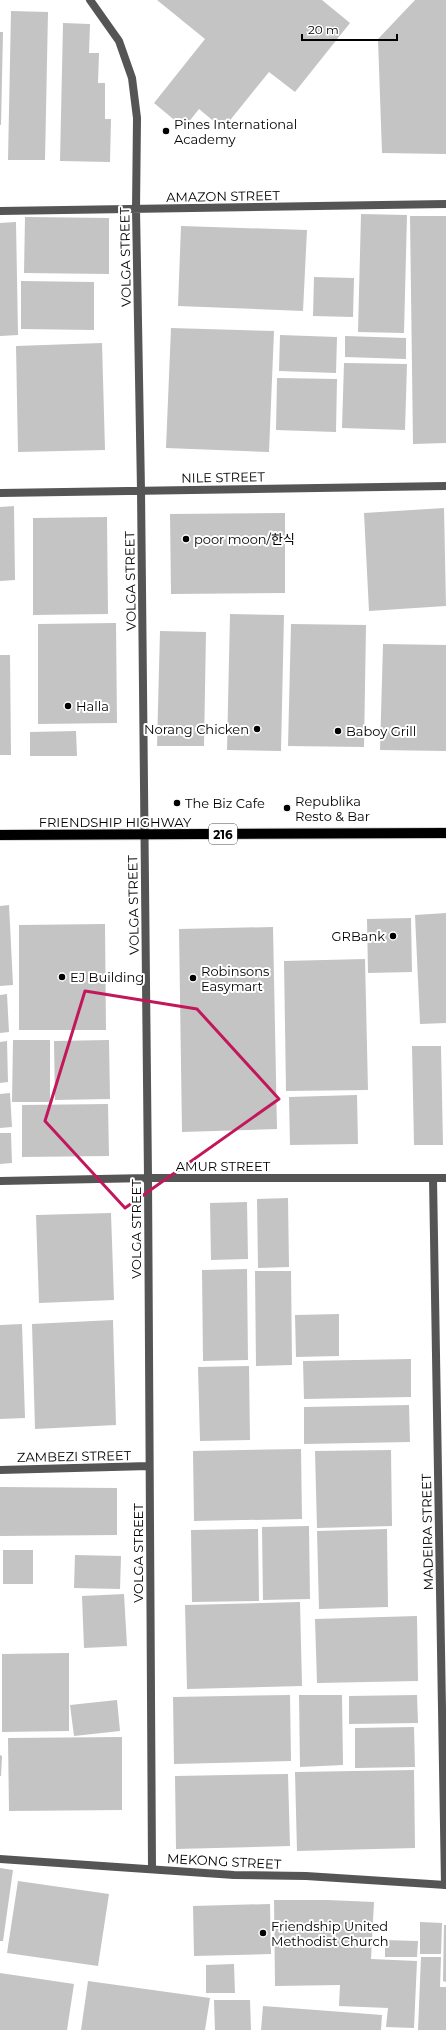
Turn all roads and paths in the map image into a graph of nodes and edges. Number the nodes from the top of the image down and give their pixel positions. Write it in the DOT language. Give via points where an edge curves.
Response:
graph roads {
  1 [pos="90,0"];
  2 [pos="446,204"];
  3 [pos="136,209"];
  4 [pos="0,212"];
  5 [pos="446,486"];
  6 [pos="141,490"];
  7 [pos="0,493"];
  8 [pos="446,833"];
  9 [pos="0,835"];
  10 [pos="145,835"];
  11 [pos="148,1178"];
  12 [pos="433,1178"];
  13 [pos="446,1178"];
  14 [pos="0,1182"];
  15 [pos="149,1466"];
  16 [pos="0,1470"];
  17 [pos="0,1859"];
  18 [pos="152,1869"];
  19 [pos="446,1885"];
  1 -- 3 [label="street, VOLGA STREET" via="119,41 132,78 137,118"];
  2 -- 3 [label="street, AMAZON STREET"];
  3 -- 4 [label="street, AMAZON STREET"];
  3 -- 6 [label="street, VOLGA STREET"];
  5 -- 6 [label="street, NILE STREET"];
  6 -- 7 [label="street, NILE STREET"];
  6 -- 10 [label="street, VOLGA STREET"];
  8 -- 10 [label="main road, FRIENDSHIP HIGHWAY / 216"];
  9 -- 10 [label="main road, FRIENDSHIP HIGHWAY / 216"];
  10 -- 11 [label="street, VOLGA STREET"];
  11 -- 12 [label="street, AMUR STREET"];
  11 -- 14 [label="street, AMUR STREET"];
  11 -- 15 [label="street, VOLGA STREET"];
  12 -- 13 [label="street, AMUR STREET"];
  12 -- 19 [label="street, MADEIRA STREET"];
  15 -- 16 [label="street, ZAMBEZI STREET"];
  15 -- 18 [label="street, VOLGA STREET"];
  17 -- 18 [label="street, MEKONG STREET"];
  18 -- 19 [label="street, MEKONG STREET"];
}
